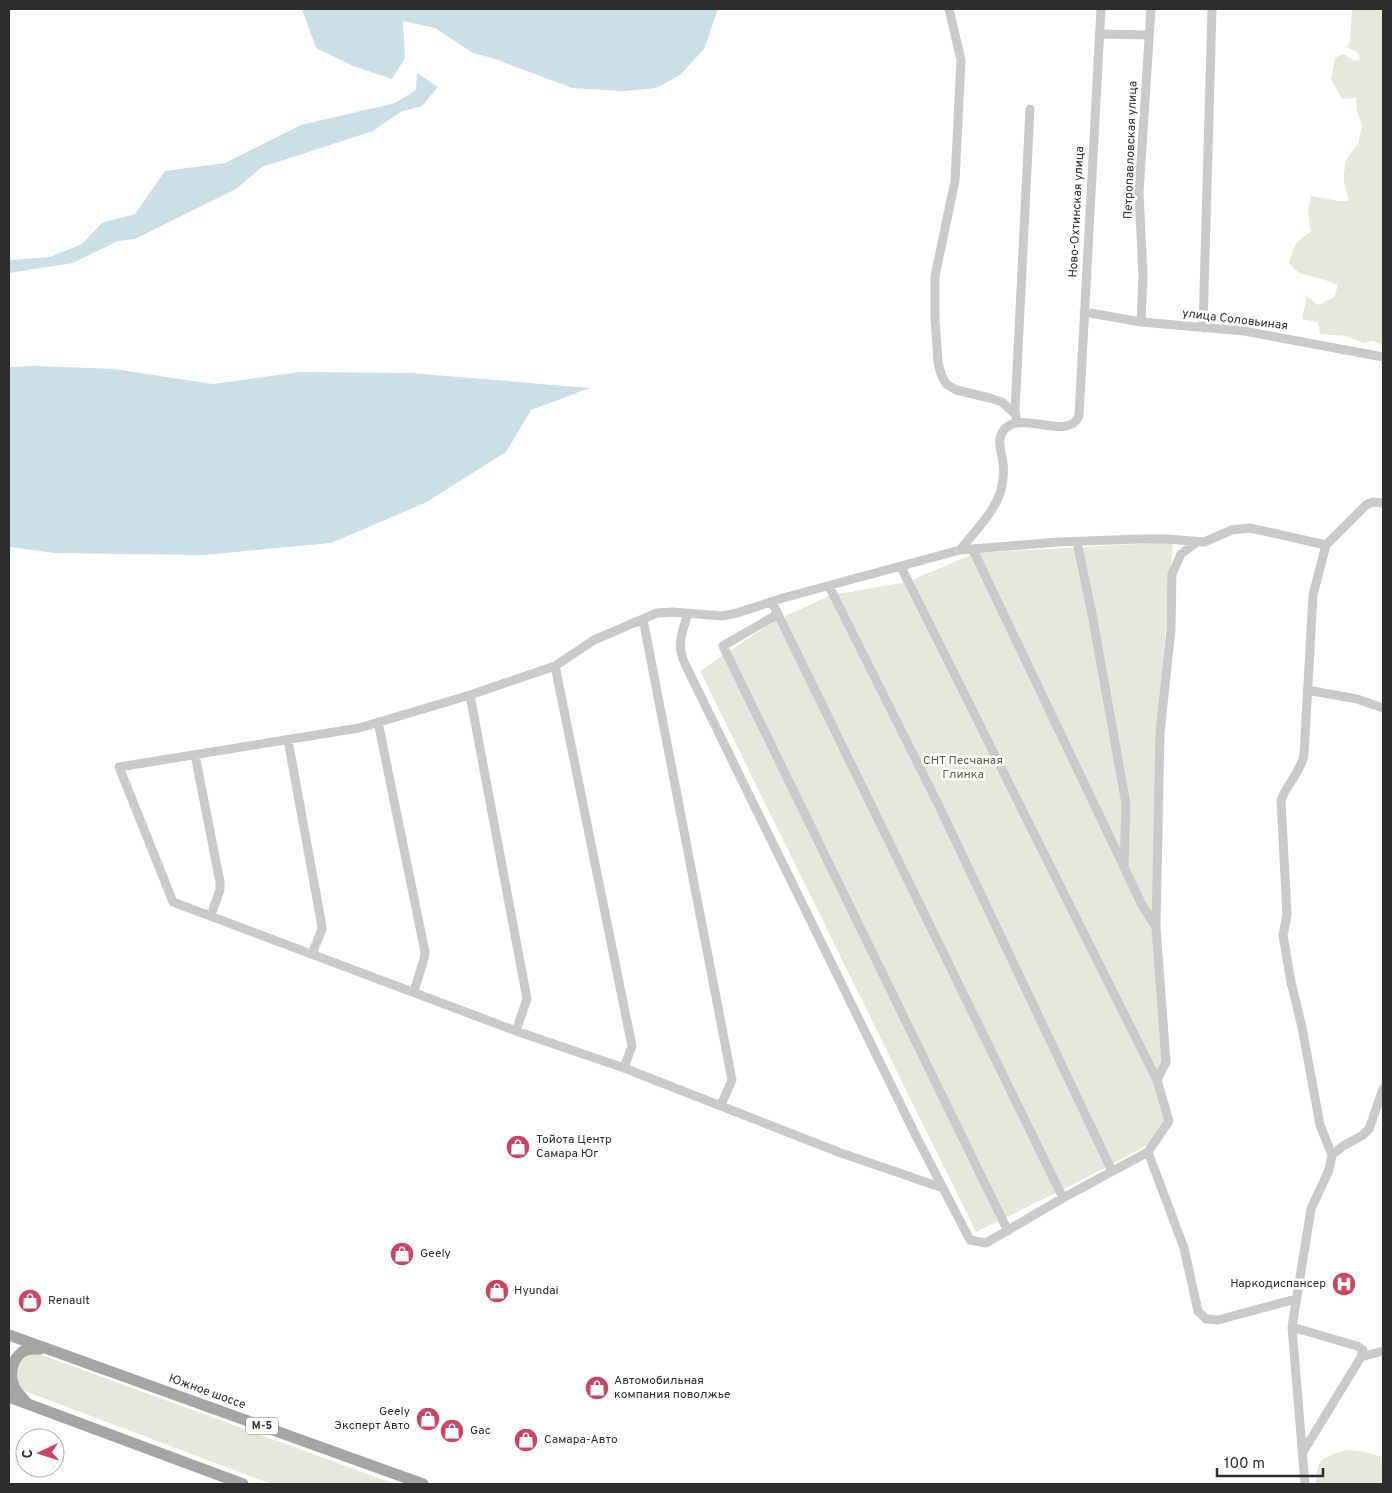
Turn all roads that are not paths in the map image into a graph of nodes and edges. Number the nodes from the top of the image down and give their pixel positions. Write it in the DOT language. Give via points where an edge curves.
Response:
graph roads {
  1 [pos="950,9"];
  2 [pos="1101,9"];
  3 [pos="1151,9"];
  4 [pos="1212,9"];
  5 [pos="1099,34"];
  6 [pos="1149,35"];
  7 [pos="1030,109"];
  8 [pos="1084,312"];
  9 [pos="1141,322"];
  10 [pos="1203,328"];
  11 [pos="1383,357"];
  12 [pos="1017,419"];
  13 [pos="1383,503"];
  14 [pos="1078,542"];
  15 [pos="1197,542"];
  16 [pos="1326,545"];
  17 [pos="960,550"];
  18 [pos="973,550"];
  19 [pos="901,567"];
  20 [pos="829,586"];
  21 [pos="772,602"];
  22 [pos="688,613"];
  23 [pos="778,614"];
  24 [pos="643,619"];
  25 [pos="555,666"];
  26 [pos="1308,690"];
  27 [pos="470,695"];
  28 [pos="1383,708"];
  29 [pos="378,722"];
  30 [pos="288,740"];
  31 [pos="195,754"];
  32 [pos="1124,867"];
  33 [pos="211,915"];
  34 [pos="1156,927"];
  35 [pos="312,954"];
  36 [pos="414,991"];
  37 [pos="516,1031"];
  38 [pos="624,1068"];
  39 [pos="1157,1080"];
  40 [pos="1383,1090"];
  41 [pos="721,1105"];
  42 [pos="1148,1152"];
  43 [pos="1332,1155"];
  44 [pos="1112,1171"];
  45 [pos="943,1188"];
  46 [pos="1063,1198"];
  47 [pos="1008,1231"];
  48 [pos="1296,1299"];
  49 [pos="1292,1327"];
  50 [pos="9,1335"];
  51 [pos="45,1349"];
  52 [pos="1383,1351"];
  53 [pos="1361,1356"];
  54 [pos="9,1397"];
  55 [pos="27,1404"];
  56 [pos="1302,1452"];
  57 [pos="408,1481"];
  58 [pos="243,1484"];
  59 [pos="423,1484"];
  60 [pos="1305,1484"];
  1 -- 12 [label="street" via="961,60 955,181 935,276 938,363 946,384 956,390 1002,402"];
  2 -- 5 [label="street, Ново-Охтинская улица"];
  3 -- 6 [label="street, Петропавловская улица"];
  4 -- 10 [label="street"];
  5 -- 6 [label="street"];
  5 -- 8 [label="street, Ново-Охтинская улица"];
  6 -- 9 [label="street, Петропавловская улица" via="1139,192 1143,276"];
  7 -- 12 [label="street"];
  8 -- 9 [label="street, улица Соловьиная"];
  8 -- 12 [label="street, Ново-Охтинская улица" via="1079,416 1073,424 1062,426"];
  9 -- 10 [label="street, улица Соловьиная"];
  10 -- 11 [label="street, улица Соловьиная" via="1244,332"];
  12 -- 17 [label="street" via="999,438 1003,464 1001,490 994,507"];
  13 -- 16 [label="street" via="1366,505"];
  14 -- 15 [label="street" via="1141,539"];
  14 -- 18 [label="street"];
  14 -- 32 [label="street" via="1126,804"];
  15 -- 16 [label="street" via="1211,540 1232,530 1250,528"];
  15 -- 34 [label="street" via="1181,554 1172,574 1171,629 1160,732"];
  16 -- 26 [label="street" via="1313,595"];
  17 -- 18 [label="street"];
  17 -- 19 [label="street"];
  18 -- 32 [label="street"];
  19 -- 20 [label="street"];
  19 -- 39 [label="street"];
  20 -- 21 [label="street"];
  20 -- 44 [label="street" via="939,806"];
  21 -- 22 [label="street" via="722,616"];
  21 -- 23 [label="street"];
  22 -- 24 [label="street" via="657,613"];
  22 -- 45 [label="street" via="680,638 681,656"];
  23 -- 46 [label="street"];
  23 -- 47 [label="street" via="723,646"];
  24 -- 25 [label="street" via="594,640"];
  24 -- 41 [label="street" via="732,1080"];
  25 -- 27 [label="street"];
  25 -- 38 [label="street" via="632,1046"];
  26 -- 28 [label="street"];
  26 -- 43 [label="street" via="1302,765 1281,800 1286,915 1283,935 1320,1125"];
  27 -- 29 [label="street"];
  27 -- 37 [label="street" via="527,999"];
  29 -- 30 [label="street"];
  29 -- 36 [label="street" via="425,952"];
  30 -- 31 [label="street"];
  30 -- 35 [label="street" via="322,921"];
  31 -- 33 [label="street" via="220,882"];
  31 -- 33 [label="street" via="119,767 173,902"];
  32 -- 34 [label="street"];
  33 -- 35 [label="street"];
  34 -- 39 [label="street" via="1166,1062"];
  35 -- 36 [label="street"];
  36 -- 37 [label="street"];
  37 -- 38 [label="street"];
  38 -- 41 [label="street"];
  39 -- 42 [label="street" via="1169,1121"];
  40 -- 43 [label="street" via="1369,1128"];
  41 -- 45 [label="street" via="841,1153"];
  42 -- 44 [label="street"];
  42 -- 48 [label="street" via="1184,1248 1201,1316 1206,1320 1218,1320"];
  43 -- 48 [label="street" via="1329,1170 1311,1209"];
  44 -- 46 [label="street"];
  45 -- 47 [label="street" via="970,1240 986,1243"];
  46 -- 47 [label="street"];
  48 -- 49 [label="street"];
  49 -- 53 [label="street" via="1357,1346 1363,1350"];
  49 -- 56 [label="street"];
  50 -- 51 [label="main road, Южное шоссе / М-5"];
  51 -- 55 [label="main road" via="29,1349 21,1353 12,1368 14,1387"];
  51 -- 57 [label="main road, Южное шоссе / М-5"];
  52 -- 53 [label="street"];
  53 -- 56 [label="street"];
  54 -- 55 [label="main road"];
  55 -- 58 [label="main road"];
  56 -- 60 [label="street"];
  57 -- 59 [label="main road, Южное шоссе / М-5"];
}
